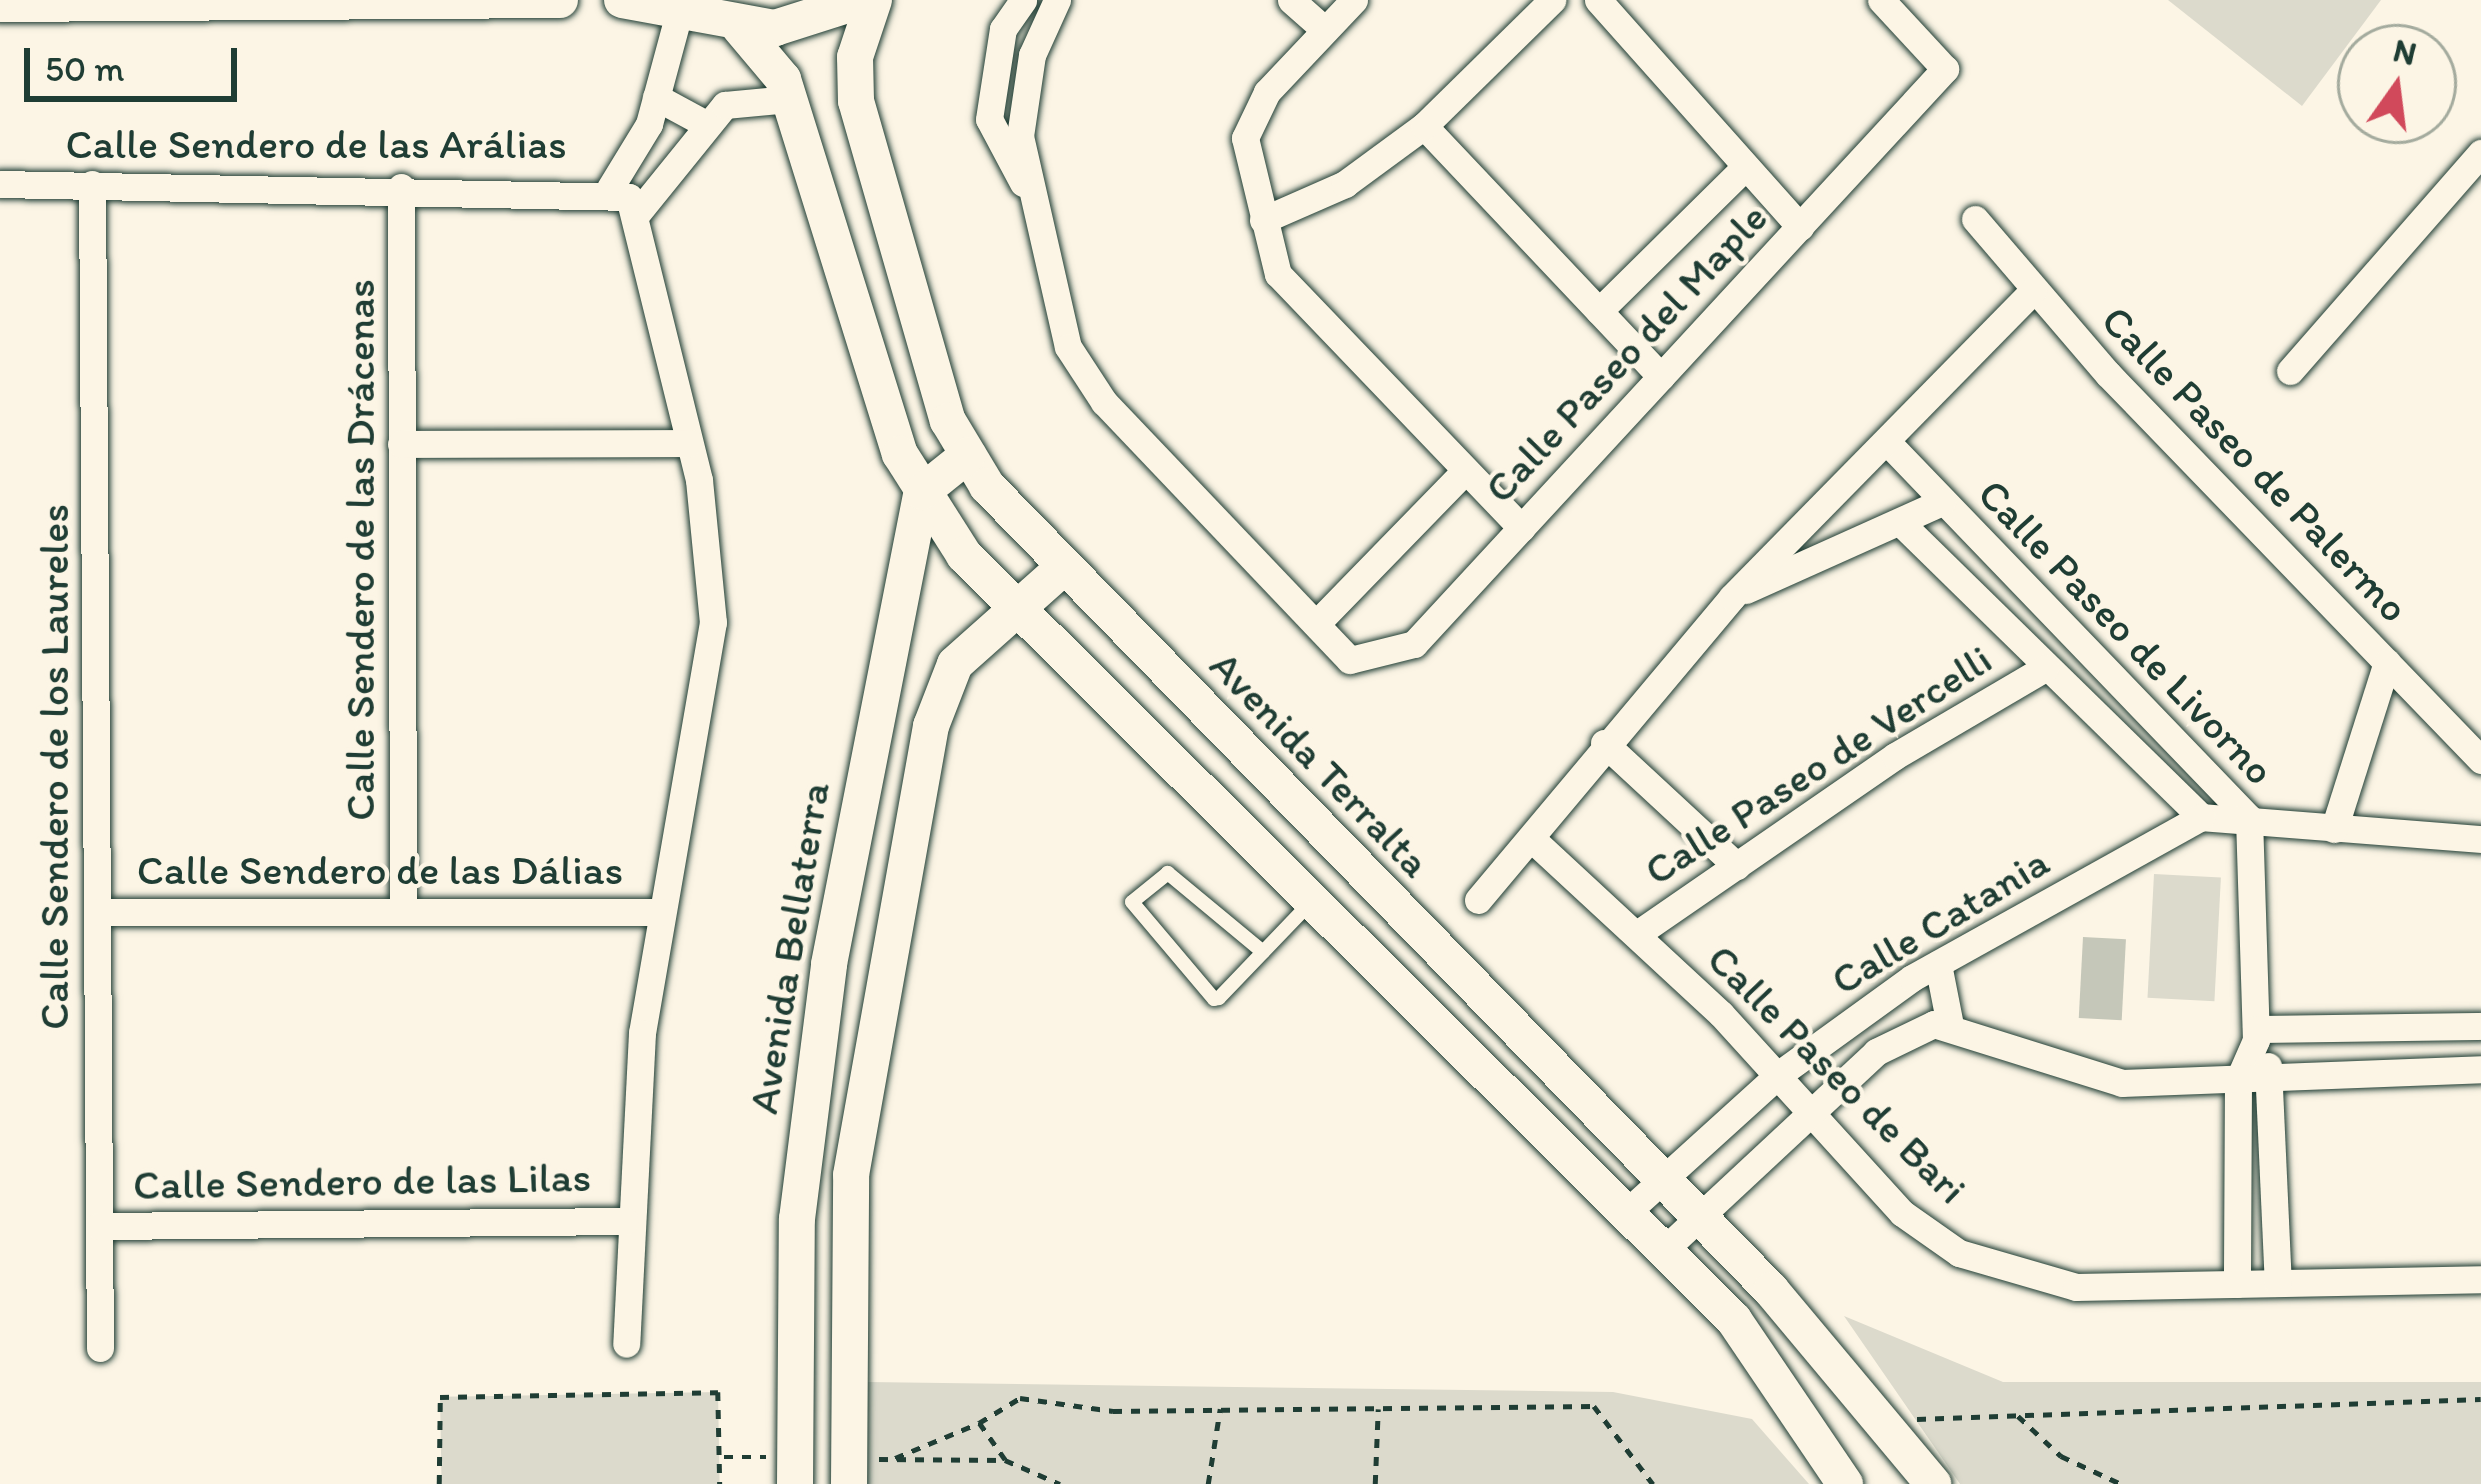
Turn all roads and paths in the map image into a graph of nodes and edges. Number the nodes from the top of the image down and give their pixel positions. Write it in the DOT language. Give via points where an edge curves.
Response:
graph roads {
  1 [pos="560,0"];
  2 [pos="622,0"];
  3 [pos="863,0"];
  4 [pos="874,0"];
  5 [pos="1023,0"];
  6 [pos="1057,0"];
  7 [pos="1291,0"];
  8 [pos="1354,0"];
  9 [pos="1552,0"];
  10 [pos="1598,0"];
  11 [pos="1881,0"];
  12 [pos="226,1"];
  13 [pos="0,4"];
  14 [pos="669,4"];
  15 [pos="740,28"];
  16 [pos="1325,30"];
  17 [pos="656,97"];
  18 [pos="789,99"];
  19 [pos="706,124"];
  20 [pos="1424,126"];
  21 [pos="2481,153"];
  22 [pos="1746,166"];
  23 [pos="0,184"];
  24 [pos="92,184"];
  25 [pos="1025,186"];
  26 [pos="401,187"];
  27 [pos="625,200"];
  28 [pos="1975,219"];
  29 [pos="1263,220"];
  30 [pos="1800,227"];
  31 [pos="2033,291"];
  32 [pos="1599,311"];
  33 [pos="2290,371"];
  34 [pos="1661,377"];
  35 [pos="689,443"];
  36 [pos="401,444"];
  37 [pos="1889,445"];
  38 [pos="968,454"];
  39 [pos="1465,471"];
  40 [pos="922,492"];
  41 [pos="1942,502"];
  42 [pos="1902,524"];
  43 [pos="1522,528"];
  44 [pos="1064,567"];
  45 [pos="1732,597"];
  46 [pos="1017,604"];
  47 [pos="1316,624"];
  48 [pos="2387,662"];
  49 [pos="2045,668"];
  50 [pos="1604,743"];
  51 [pos="2481,760"];
  52 [pos="2201,817"];
  53 [pos="2249,818"];
  54 [pos="2335,830"];
  55 [pos="2481,838"];
  56 [pos="1533,840"];
  57 [pos="1737,866"];
  58 [pos="1313,899"];
  59 [pos="1478,900"];
  60 [pos="97,912"];
  61 [pos="403,912"];
  62 [pos="662,912"];
  63 [pos="1637,934"];
  64 [pos="1263,952"];
  65 [pos="1938,964"];
  66 [pos="1950,1024"];
  67 [pos="2481,1026"];
  68 [pos="2256,1034"];
  69 [pos="2481,1069"];
  70 [pos="1778,1076"];
  71 [pos="2238,1081"];
  72 [pos="2275,1081"];
  73 [pos="1812,1112"];
  74 [pos="1662,1180"];
  75 [pos="1627,1212"];
  76 [pos="1699,1217"];
  77 [pos="625,1221"];
  78 [pos="99,1226"];
  79 [pos="1664,1250"];
  80 [pos="2481,1279"];
  81 [pos="2278,1283"];
  82 [pos="2236,1284"];
  83 [pos="626,1344"];
  84 [pos="100,1348"];
  85 [pos="2481,1399"];
  86 [pos="1220,1409"];
  87 [pos="1378,1409"];
  88 [pos="2018,1417"];
  89 [pos="979,1423"];
  90 [pos="1891,1434"];
  91 [pos="722,1457"];
  92 [pos="892,1459"];
  93 [pos="1005,1460"];
  94 [pos="796,1471"];
  95 [pos="849,1471"];
  96 [pos="440,1484"];
  97 [pos="720,1484"];
  98 [pos="1060,1484"];
  99 [pos="1208,1484"];
  100 [pos="1375,1484"];
  101 [pos="1653,1484"];
  102 [pos="1845,1484"];
  103 [pos="1934,1484"];
  104 [pos="2121,1484"];
  1 -- 12 [label="street"];
  2 -- 14 [label="street"];
  3 -- 15 [label="street" via="806,26"];
  4 -- 38 [label="street, Avenida Terralta" via="856,57 856,100 948,421"];
  5 -- 25 [label="street" via="1003,29 988,119"];
  6 -- 25 [label="street" via="1022,97"];
  7 -- 16 [label="street"];
  8 -- 16 [label="street"];
  9 -- 20 [label="street"];
  10 -- 22 [label="street"];
  11 -- 30 [label="street, Calle Paseo del Maple" via="1945,69"];
  12 -- 13 [label="street"];
  14 -- 15 [label="street"];
  14 -- 17 [label="street"];
  15 -- 18 [label="street"];
  16 -- 29 [label="street" via="1267,92 1245,138"];
  17 -- 19 [label="street"];
  17 -- 27 [label="street"];
  18 -- 19 [label="street" via="739,99"];
  18 -- 40 [label="street" via="899,454"];
  19 -- 27 [label="street"];
  20 -- 29 [label="street" via="1345,184"];
  20 -- 32 [label="street"];
  21 -- 33 [label="street"];
  22 -- 30 [label="street"];
  22 -- 32 [label="street"];
  23 -- 24 [label="street, Calle Sendero de las Arálias"];
  24 -- 26 [label="street, Calle Sendero de las Arálias"];
  24 -- 60 [label="street, Calle Sendero de los Laureles"];
  25 -- 47 [label="street" via="1078,366"];
  26 -- 27 [label="street, Calle Sendero de las Arálias"];
  26 -- 36 [label="street, Calle Sendero de las Drácenas"];
  27 -- 35 [label="street"];
  28 -- 31 [label="street, Calle Paseo de Palermo"];
  29 -- 39 [label="street" via="1295,300"];
  30 -- 34 [label="street, Calle Paseo del Maple"];
  31 -- 37 [label="street"];
  31 -- 48 [label="street, Calle Paseo de Palermo"];
  32 -- 34 [label="street"];
  34 -- 43 [label="street, Calle Paseo del Maple"];
  35 -- 36 [label="street"];
  35 -- 62 [label="street" via="713,622"];
  36 -- 61 [label="street, Calle Sendero de las Drácenas"];
  37 -- 41 [label="street, Calle Paseo de Livorno"];
  37 -- 45 [label="street"];
  38 -- 40 [label="street"];
  38 -- 44 [label="street, Avenida Terralta"];
  39 -- 43 [label="street"];
  39 -- 47 [label="street"];
  40 -- 46 [label="street" via="964,555"];
  40 -- 94 [label="street, Avenida Bellaterra" via="804,1130"];
  41 -- 42 [label="street"];
  41 -- 53 [label="street, Calle Paseo de Livorno"];
  42 -- 45 [label="street"];
  42 -- 49 [label="street, Calle Paseo de Livorno"];
  43 -- 47 [label="street, Calle Paseo del Maple" via="1414,644 1350,660"];
  44 -- 46 [label="street"];
  44 -- 74 [label="street, Avenida Terralta"];
  45 -- 50 [label="street"];
  46 -- 58 [label="street"];
  46 -- 95 [label="street" via="956,664 932,726 870,1028 851,1175"];
  48 -- 51 [label="street, Calle Paseo de Palermo"];
  48 -- 54 [label="street"];
  49 -- 52 [label="street, Calle Paseo de Livorno"];
  49 -- 57 [label="street, Calle Paseo de Vercelli"];
  50 -- 56 [label="street"];
  50 -- 57 [label="street"];
  52 -- 53 [label="street"];
  52 -- 65 [label="street, Calle Catania"];
  53 -- 54 [label="street"];
  53 -- 68 [label="street, Calle Paseo de Livorno"];
  54 -- 55 [label="street"];
  56 -- 59 [label="street"];
  56 -- 63 [label="street, Calle Paseo de Bari"];
  57 -- 63 [label="street, Calle Paseo de Vercelli"];
  58 -- 64 [label="lane"];
  58 -- 75 [label="street"];
  60 -- 61 [label="street, Calle Sendero de las Dálias"];
  60 -- 78 [label="street, Calle Sendero de los Laureles"];
  61 -- 62 [label="street, Calle Sendero de las Dálias"];
  62 -- 77 [label="street"];
  63 -- 70 [label="street, Calle Paseo de Bari"];
  64 -- 64 [label="lane" via="1214,999 1132,902 1168,873"];
  65 -- 66 [label="street"];
  65 -- 70 [label="street, Calle Catania"];
  66 -- 71 [label="street" via="2122,1083"];
  66 -- 73 [label="street" via="1876,1052"];
  67 -- 68 [label="street"];
  68 -- 71 [label="street, Calle Paseo de Livorno"];
  68 -- 72 [label="street, Calle Paseo de Livorno"];
  69 -- 72 [label="street"];
  70 -- 73 [label="street, Calle Paseo de Bari"];
  70 -- 74 [label="street, Calle Catania"];
  71 -- 72 [label="street"];
  71 -- 82 [label="street, Calle Paseo de Livorno"];
  72 -- 81 [label="street, Calle Paseo de Livorno"];
  73 -- 76 [label="street"];
  73 -- 82 [label="street, Calle Paseo de Bari" via="1902,1213 2006,1274 2076,1287"];
  74 -- 75 [label="street, Calle Catania"];
  74 -- 76 [label="street, Avenida Terralta"];
  75 -- 79 [label="street"];
  76 -- 79 [label="street"];
  76 -- 90 [label="street, Avenida Terralta"];
  77 -- 78 [label="street, Calle Sendero de las Lilas"];
  77 -- 83 [label="street"];
  78 -- 84 [label="street, Calle Sendero de los Laureles"];
  79 -- 102 [label="street" via="1734,1321"];
  80 -- 81 [label="street, Calle Paseo de Bari"];
  81 -- 82 [label="street, Calle Paseo de Bari"];
  85 -- 88 [label="path"];
  86 -- 87 [label="path"];
  86 -- 89 [label="path" via="1020,1398"];
  86 -- 99 [label="path"];
  87 -- 100 [label="path"];
  87 -- 101 [label="path" via="1594,1406"];
  88 -- 90 [label="path" via="1929,1413"];
  88 -- 104 [label="path" via="2061,1456"];
  89 -- 92 [label="path"];
  89 -- 93 [label="path"];
  90 -- 103 [label="street, Avenida Terralta"];
  91 -- 94 [label="path"];
  91 -- 96 [label="path" via="718,1392 440,1396"];
  91 -- 97 [label="path"];
  92 -- 93 [label="path"];
  92 -- 95 [label="path"];
  93 -- 98 [label="path"];
}
